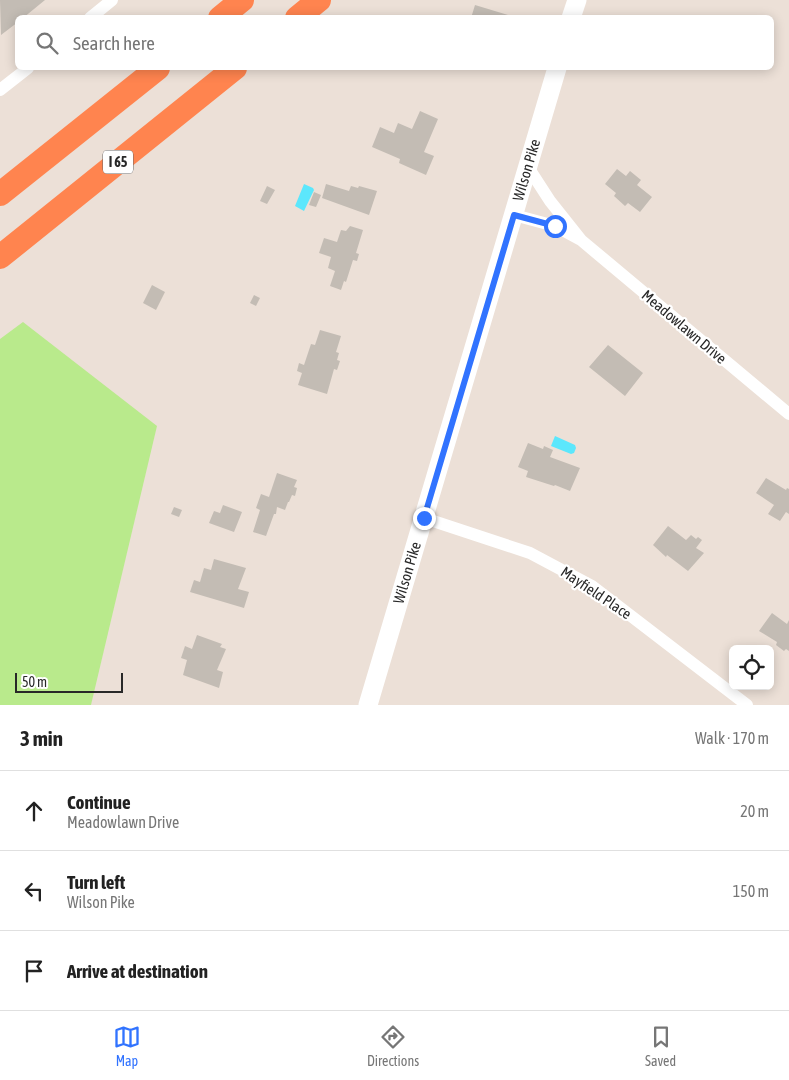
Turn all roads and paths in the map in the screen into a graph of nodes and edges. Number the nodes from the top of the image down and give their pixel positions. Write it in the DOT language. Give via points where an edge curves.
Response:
graph roads {
  1 [pos="112,0"];
  2 [pos="242,0"];
  3 [pos="319,0"];
  4 [pos="577,0"];
  5 [pos="94,15"];
  6 [pos="224,15"];
  7 [pos="301,15"];
  8 [pos="573,15"];
  9 [pos="25,70"];
  10 [pos="155,70"];
  11 [pos="233,70"];
  12 [pos="555,70"];
  13 [pos="0,90"];
  14 [pos="528,167"];
  15 [pos="0,194"];
  16 [pos="514,215"];
  17 [pos="580,240"];
  18 [pos="0,257"];
  19 [pos="789,414"];
  20 [pos="424,518"];
  21 [pos="368,705"];
  22 [pos="747,705"];
  1 -- 5 [label="street"];
  2 -- 6 [label="highway"];
  3 -- 7 [label="highway"];
  4 -- 8 [label="main road"];
  9 -- 13 [label="street"];
  10 -- 15 [label="highway"];
  11 -- 18 [label="highway, I 65"];
  12 -- 14 [label="main road, Wilson Pike"];
  14 -- 16 [label="main road, Wilson Pike"];
  14 -- 17 [label="street, Meadowlawn Drive"];
  16 -- 17 [label="street, Meadowlawn Drive" via="555,226"];
  16 -- 20 [label="main road, Wilson Pike"];
  17 -- 19 [label="street, Meadowlawn Drive"];
  20 -- 21 [label="main road, Wilson Pike"];
  20 -- 22 [label="street, Mayfield Place" via="530,554 578,578"];
}
